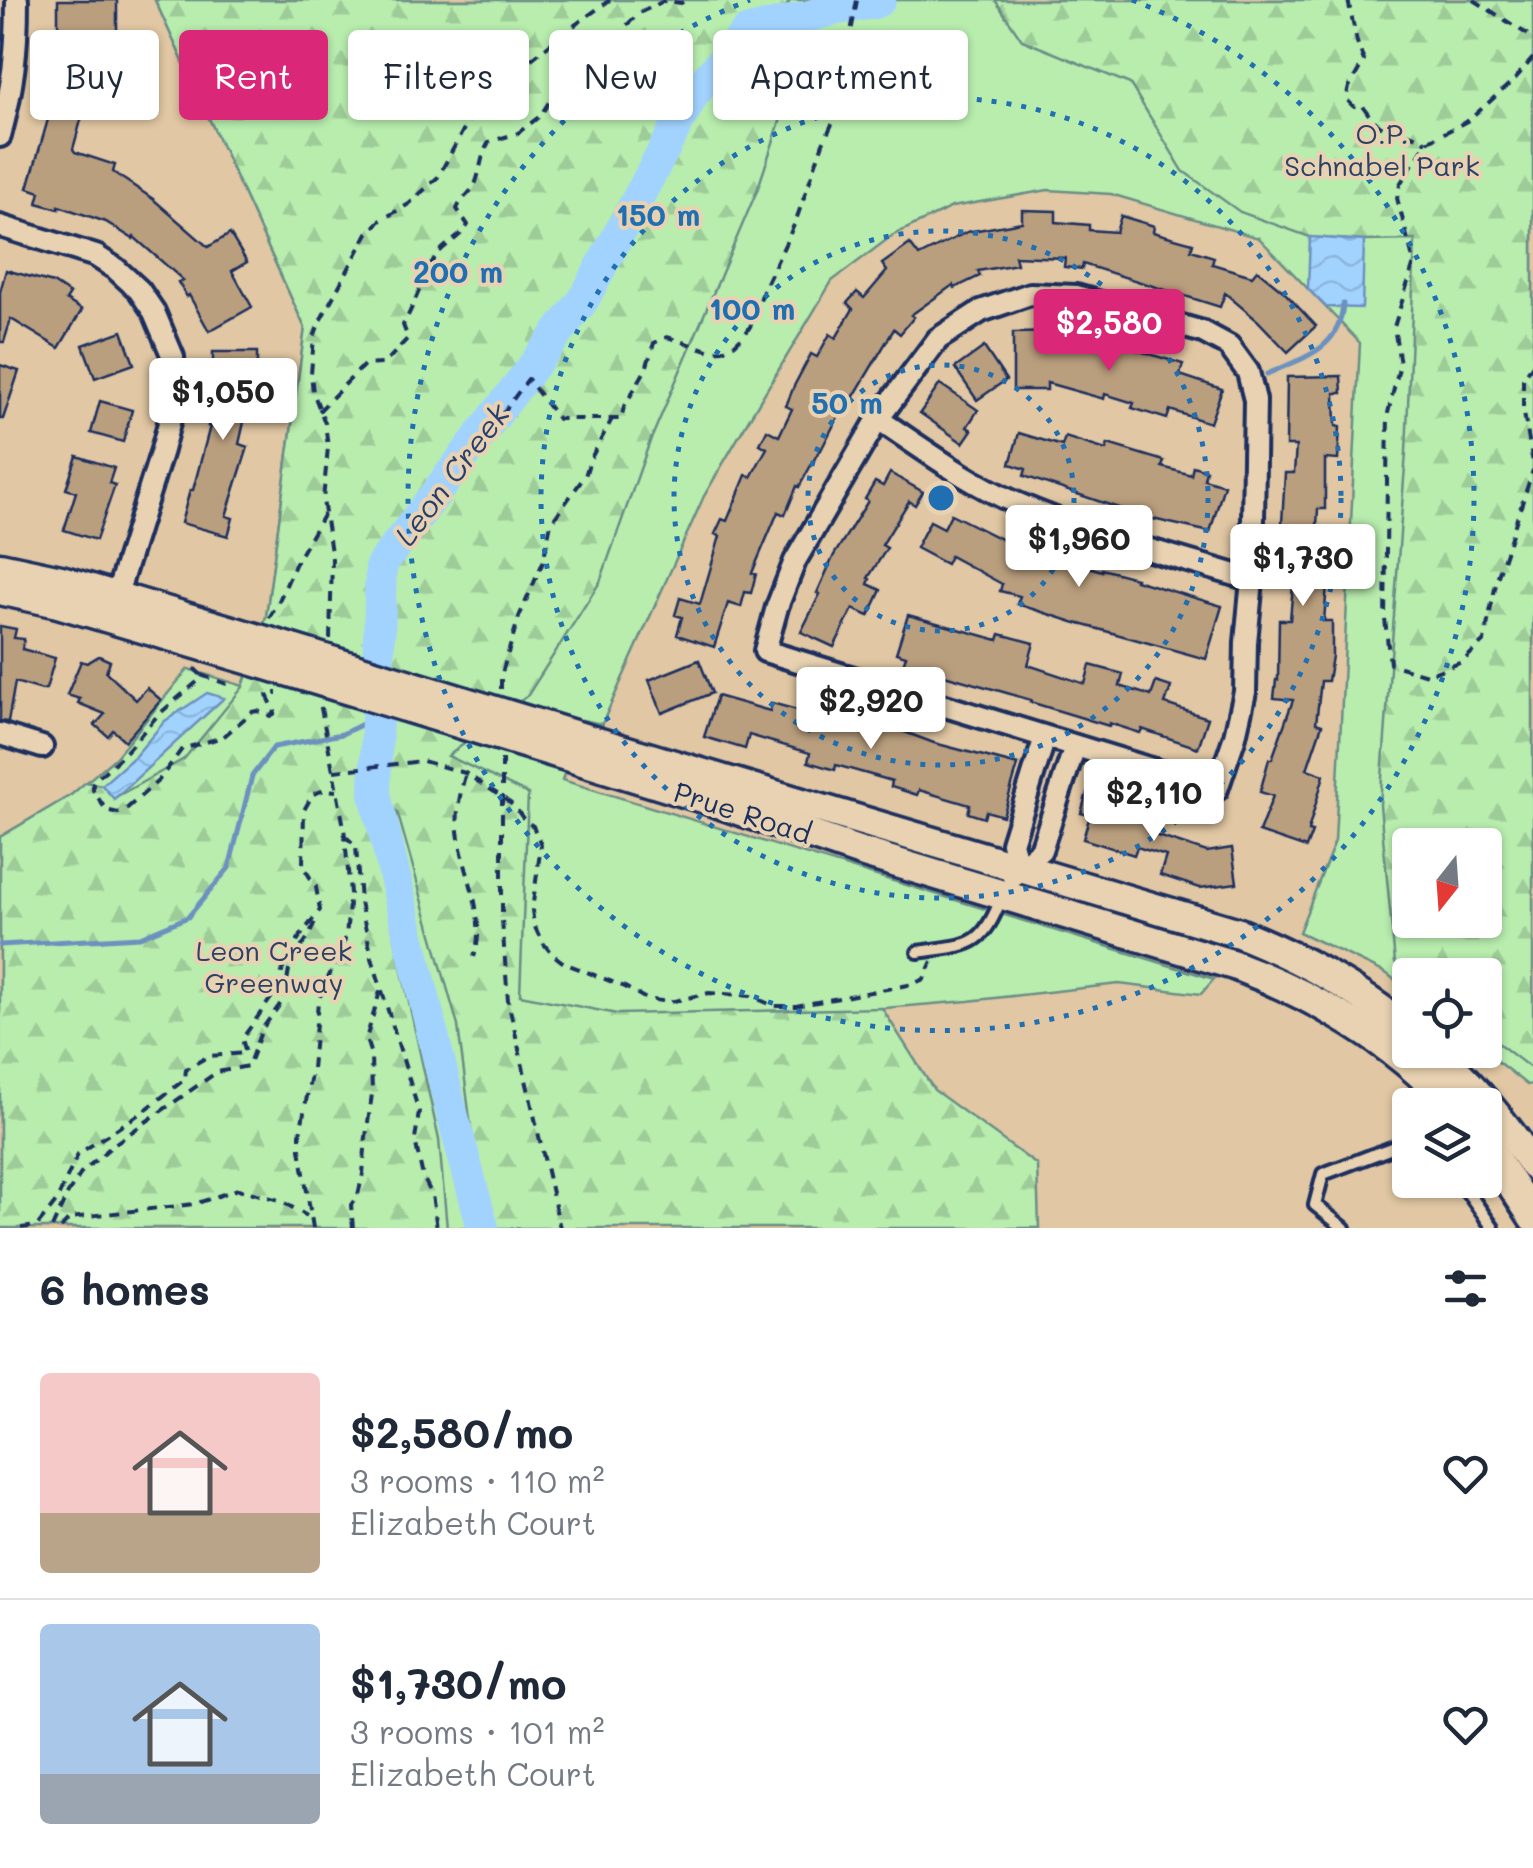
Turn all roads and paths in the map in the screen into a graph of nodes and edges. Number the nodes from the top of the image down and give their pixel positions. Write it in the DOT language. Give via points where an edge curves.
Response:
graph roads {
  1 [pos="17,0"];
  2 [pos="610,0"];
  3 [pos="686,0"];
  4 [pos="857,0"];
  5 [pos="1348,0"];
  6 [pos="1474,0"];
  7 [pos="1533,38"];
  8 [pos="8,47"];
  9 [pos="1533,58"];
  10 [pos="0,136"];
  11 [pos="1428,142"];
  12 [pos="0,226"];
  13 [pos="1533,364"];
  14 [pos="319,410"];
  15 [pos="878,418"];
  16 [pos="612,419"];
  17 [pos="481,443"];
  18 [pos="1533,466"];
  19 [pos="324,512"];
  20 [pos="0,567"];
  21 [pos="1252,580"];
  22 [pos="0,590"];
  23 [pos="113,607"];
  24 [pos="330,640"];
  25 [pos="263,648"];
  26 [pos="193,667"];
  27 [pos="201,675"];
  28 [pos="227,684"];
  29 [pos="320,692"];
  30 [pos="501,694"];
  31 [pos="289,696"];
  32 [pos="0,734"];
  33 [pos="1045,737"];
  34 [pos="502,745"];
  35 [pos="1075,746"];
  36 [pos="42,747"];
  37 [pos="586,751"];
  38 [pos="334,771"];
  39 [pos="465,774"];
  40 [pos="338,791"];
  41 [pos="502,797"];
  42 [pos="344,836"];
  43 [pos="1019,868"];
  44 [pos="1002,895"];
  45 [pos="320,910"];
  46 [pos="918,952"];
  47 [pos="474,957"];
  48 [pos="932,962"];
  49 [pos="381,988"];
  50 [pos="1392,1016"];
  51 [pos="1454,1068"];
  52 [pos="1434,1088"];
  53 [pos="1392,1148"];
  54 [pos="1533,1165"];
  55 [pos="1502,1170"];
  56 [pos="1472,1198"];
  57 [pos="1533,1217"];
  58 [pos="310,1218"];
  59 [pos="21,1228"];
  60 [pos="52,1228"];
  61 [pos="61,1228"];
  62 [pos="313,1228"];
  63 [pos="352,1228"];
  64 [pos="437,1228"];
  65 [pos="560,1228"];
  66 [pos="1344,1228"];
  67 [pos="1494,1228"];
  1 -- 8 [label="street"];
  2 -- 14 [label="path" via="490,93 438,177 368,233 314,337 311,374"];
  3 -- 14 [label="path" via="664,0 639,13 623,40 577,65 540,116 518,133 488,142 475,187 456,209 468,226 434,259 403,325 408,338 384,364 364,365"];
  4 -- 16 [label="path" via="836,118 754,320 722,350 668,336 654,343 620,419"];
  5 -- 11 [label="path" via="1364,60 1346,99 1388,131"];
  6 -- 7 [label="path"];
  8 -- 10 [label="street" via="12,91"];
  9 -- 11 [label="path" via="1469,120"];
  11 -- 18 [label="path" via="1398,198 1414,263 1394,326 1400,364 1388,412 1384,619 1390,664 1427,676 1462,662 1484,641"];
  12 -- 23 [label="street" via="96,256 116,269 140,290 173,357 174,400"];
  13 -- 18 [label="path" via="1523,379"];
  14 -- 19 [label="path" via="328,447"];
  15 -- 21 [label="street" via="1014,503"];
  15 -- 21 [label="street" via="938,339 980,311 1030,294 1076,296 1203,332 1230,346 1256,400"];
  15 -- 33 [label="street" via="795,561 765,651"];
  16 -- 17 [label="path" via="558,418 528,379"];
  16 -- 30 [label="path" via="585,476 551,523 501,676"];
  19 -- 24 [label="path" via="332,560"];
  19 -- 25 [label="path"];
  20 -- 23 [label="main road, Prue Road" via="61,580"];
  21 -- 35 [label="street" via="1245,692 1217,789"];
  22 -- 23 [label="main road, Prue Road"];
  23 -- 25 [label="main road, Prue Road"];
  25 -- 37 [label="main road, Prue Road, bridge"];
  26 -- 27 [label="path"];
  27 -- 28 [label="path"];
  27 -- 31 [label="path" via="96,779 94,790 106,810 124,811 187,747 223,737 252,712 274,714 268,692"];
  29 -- 38 [label="path"];
  32 -- 36 [label="street"];
  33 -- 35 [label="street"];
  33 -- 43 [label="street" via="1012,843"];
  34 -- 41 [label="path"];
  35 -- 43 [label="street" via="1041,850"];
  37 -- 43 [label="main road, Prue Road"];
  37 -- 44 [label="main road, Prue Road" via="700,797"];
  38 -- 39 [label="path" via="423,760"];
  38 -- 40 [label="path"];
  39 -- 41 [label="path"];
  39 -- 47 [label="path" via="458,829 478,911"];
  40 -- 42 [label="path"];
  40 -- 45 [label="path" via="313,794 304,810 303,866"];
  41 -- 48 [label="path" via="533,826 541,845 532,910 541,940 564,963 646,998 670,1002 710,993 796,1006 913,984 924,979"];
  41 -- 65 [label="path" via="508,1001"];
  42 -- 49 [label="path" via="356,846 360,902"];
  42 -- 58 [label="path" via="349,919 318,1001 300,1134"];
  43 -- 44 [label="street"];
  43 -- 50 [label="main road, Prue Road" via="1282,950"];
  44 -- 46 [label="lane" via="979,939"];
  44 -- 52 [label="main road, Prue Road" via="1275,980 1357,1025"];
  45 -- 59 [label="path" via="296,941 282,984 242,1039 246,1053 209,1056 186,1069 185,1079 78,1154 56,1202 37,1226"];
  45 -- 60 [label="path" via="290,964 284,1000 262,1028 248,1066 218,1072 113,1145 82,1172"];
  49 -- 63 [label="path" via="366,1038 372,1094"];
  49 -- 64 [label="path" via="419,1112 415,1140"];
  51 -- 54 [label="main road"];
  53 -- 66 [label="lane" via="1323,1174 1316,1205"];
  55 -- 57 [label="main road"];
  56 -- 67 [label="lane"];
  58 -- 61 [label="path" via="280,1200 238,1189 194,1204 70,1218"];
  58 -- 62 [label="path"];
}
